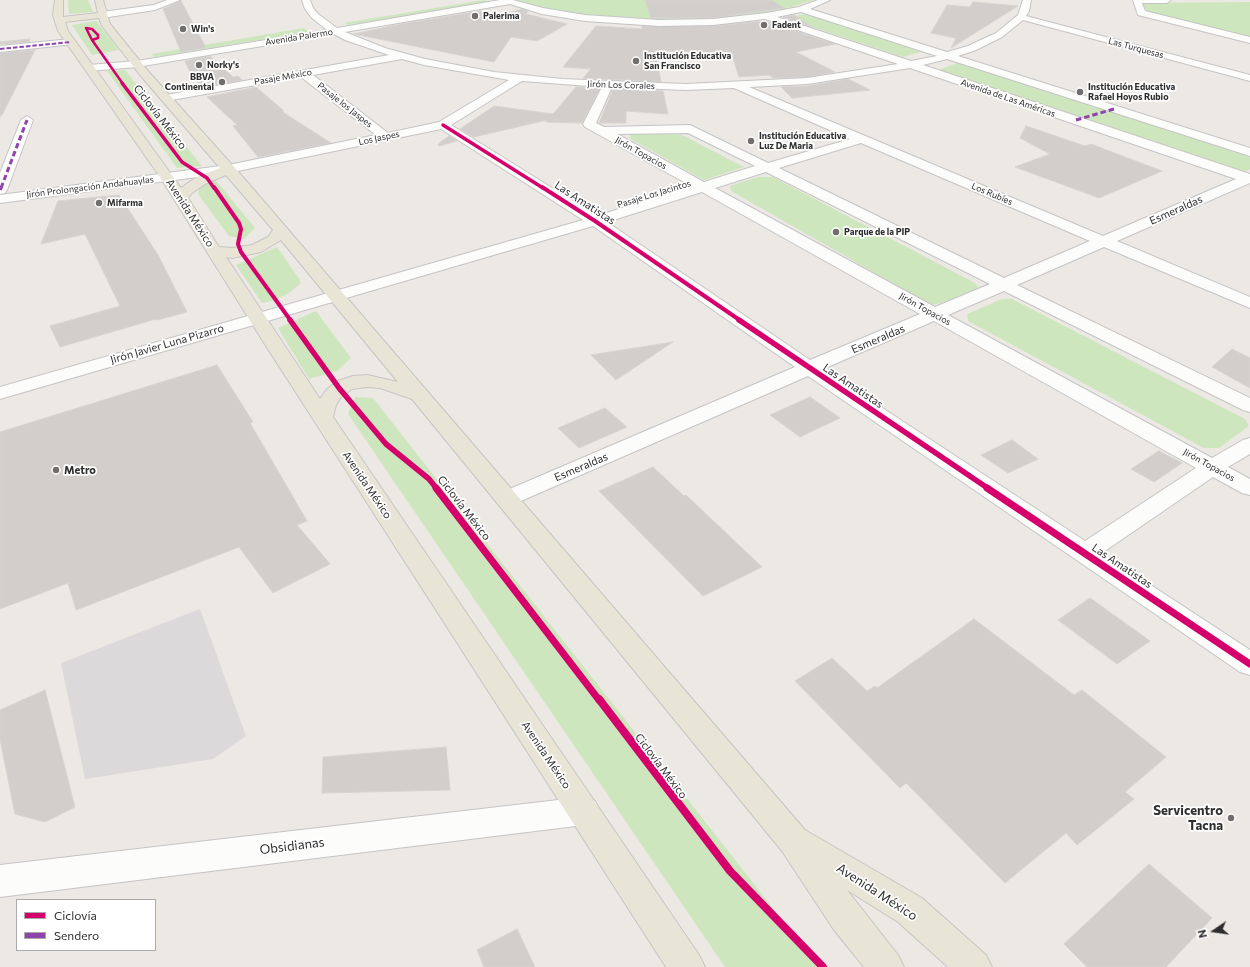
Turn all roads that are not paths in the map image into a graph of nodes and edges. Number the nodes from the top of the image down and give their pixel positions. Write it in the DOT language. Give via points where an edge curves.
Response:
graph roads {
  1 [pos="59,0"];
  2 [pos="99,0"];
  3 [pos="176,0"];
  4 [pos="306,0"];
  5 [pos="467,0"];
  6 [pos="826,0"];
  7 [pos="1027,0"];
  8 [pos="1167,0"];
  9 [pos="507,1"];
  10 [pos="801,9"];
  11 [pos="102,15"];
  12 [pos="766,16"];
  13 [pos="1021,17"];
  14 [pos="59,20"];
  15 [pos="324,23"];
  16 [pos="336,31"];
  17 [pos="1250,40"];
  18 [pos="71,42"];
  19 [pos="0,49"];
  20 [pos="401,56"];
  21 [pos="948,56"];
  22 [pos="133,60"];
  23 [pos="912,65"];
  24 [pos="88,66"];
  25 [pos="304,74"];
  26 [pos="519,78"];
  27 [pos="1250,78"];
  28 [pos="608,85"];
  29 [pos="735,86"];
  30 [pos="166,98"];
  31 [pos="27,120"];
  32 [pos="444,125"];
  33 [pos="600,131"];
  34 [pos="386,137"];
  35 [pos="862,139"];
  36 [pos="1250,152"];
  37 [pos="767,167"];
  38 [pos="228,169"];
  39 [pos="167,177"];
  40 [pos="1249,179"];
  41 [pos="704,188"];
  42 [pos="0,190"];
  43 [pos="0,199"];
  44 [pos="180,199"];
  45 [pos="595,221"];
  46 [pos="280,231"];
  47 [pos="1104,242"];
  48 [pos="214,251"];
  49 [pos="1004,285"];
  50 [pos="335,296"];
  51 [pos="1250,303"];
  52 [pos="935,314"];
  53 [pos="257,318"];
  54 [pos="809,368"];
  55 [pos="0,393"];
  56 [pos="419,395"];
  57 [pos="1250,406"];
  58 [pos="323,417"];
  59 [pos="1250,445"];
  60 [pos="1212,467"];
  61 [pos="1250,488"];
  62 [pos="506,499"];
  63 [pos="1084,553"];
  64 [pos="1250,664"];
  65 [pos="584,811"];
  66 [pos="793,840"];
  67 [pos="0,881"];
  68 [pos="687,967"];
  69 [pos="886,967"];
  70 [pos="974,967"];
  1 -- 14 [label="main road, Avenida México"];
  2 -- 11 [label="main road, Avenida México"];
  3 -- 11 [label="street" via="155,7"];
  4 -- 15 [label="street, Jirón Los Corales" via="309,9"];
  5 -- 15 [label="street, Avenida Palermo"];
  6 -- 10 [label="street"];
  7 -- 13 [label="street" via="1025,12"];
  8 -- 17 [label="street" via="1137,0 1140,13"];
  9 -- 12 [label="street" via="542,11 578,17 634,22 713,22"];
  9 -- 16 [label="street, Avenida Palermo"];
  10 -- 12 [label="street"];
  10 -- 21 [label="street, Avenida de Las Américas"];
  11 -- 14 [label="main road"];
  11 -- 22 [label="main road, Avenida México" via="108,28"];
  12 -- 23 [label="street, Avenida de Las Américas"];
  13 -- 21 [label="street, Jirón Los Corales" via="999,35"];
  13 -- 27 [label="street, Las Turquesas"];
  14 -- 18 [label="main road, Avenida México" via="63,32"];
  15 -- 16 [label="street, Jirón Los Corales"];
  15 -- 22 [label="street, Avenida Palermo"];
  16 -- 20 [label="street, Jirón Los Corales" via="364,44"];
  16 -- 22 [label="street, Avenida Palermo"];
  18 -- 19 [label="street"];
  18 -- 24 [label="main road, Avenida México"];
  20 -- 25 [label="street, Pasaje México"];
  20 -- 26 [label="street, Jirón Los Corales" via="449,67"];
  21 -- 23 [label="street, Jirón Los Corales"];
  21 -- 36 [label="street, Avenida de Las Américas"];
  22 -- 24 [label="street, Avenida Palermo"];
  22 -- 30 [label="main road, Avenida México"];
  23 -- 29 [label="street, Jirón Los Corales" via="828,78"];
  23 -- 40 [label="street, Avenida de Las Américas"];
  24 -- 39 [label="main road, Avenida México"];
  25 -- 30 [label="street, Pasaje México"];
  25 -- 34 [label="street, Pasaje los Jaspes"];
  26 -- 28 [label="street, Jirón Los Corales"];
  26 -- 32 [label="street, Los Jaspes"];
  28 -- 29 [label="street, Jirón Los Corales"];
  28 -- 33 [label="street, Jirón Topacios" via="588,124"];
  29 -- 35 [label="street, Los Rubíes"];
  30 -- 38 [label="main road, Avenida México"];
  31 -- 42 [label="street"];
  32 -- 34 [label="street, Los Jaspes"];
  32 -- 45 [label="street, Las Amatistas"];
  33 -- 37 [label="street, Jirón Topacios" via="690,129"];
  33 -- 41 [label="street, Jirón Topacios"];
  34 -- 38 [label="street, Los Jaspes"];
  35 -- 37 [label="street, Pasaje Los Jacintos"];
  35 -- 47 [label="street, Los Rubíes"];
  37 -- 41 [label="street, Pasaje Los Jacintos"];
  37 -- 49 [label="street, Jirón Topacios"];
  38 -- 39 [label="street, Jirón Prolongación Andahuaylas"];
  38 -- 44 [label="main road" via="200,181 187,190"];
  38 -- 46 [label="main road, Avenida México"];
  39 -- 43 [label="street, Jirón Prolongación Andahuaylas"];
  39 -- 44 [label="main road, Avenida México"];
  40 -- 47 [label="street, Esmeraldas"];
  41 -- 45 [label="street, Pasaje Los Jacintos"];
  41 -- 52 [label="street, Jirón Topacios"];
  44 -- 48 [label="main road, Avenida México"];
  45 -- 50 [label="street, Pasaje Los Jacintos"];
  45 -- 54 [label="street, Las Amatistas"];
  46 -- 48 [label="main road" via="273,240 256,249 232,253"];
  46 -- 50 [label="main road, Avenida México"];
  47 -- 49 [label="street, Esmeraldas"];
  47 -- 51 [label="street, Los Rubíes"];
  48 -- 53 [label="main road, Avenida México"];
  49 -- 52 [label="street, Esmeraldas"];
  49 -- 57 [label="street, Jirón Topacios"];
  50 -- 53 [label="street, Jirón Javier Luna Pizarro"];
  50 -- 56 [label="main road, Avenida México"];
  52 -- 54 [label="street, Esmeraldas"];
  52 -- 60 [label="street, Jirón Topacios"];
  53 -- 55 [label="street, Jirón Javier Luna Pizarro"];
  53 -- 58 [label="main road, Avenida México"];
  54 -- 62 [label="street, Esmeraldas"];
  54 -- 63 [label="street, Las Amatistas"];
  56 -- 58 [label="main road" via="383,383 353,382 334,393 326,405"];
  56 -- 62 [label="main road, Avenida México"];
  58 -- 65 [label="main road, Avenida México"];
  59 -- 60 [label="street"];
  60 -- 61 [label="street, Jirón Topacios"];
  60 -- 63 [label="street"];
  62 -- 66 [label="main road, Avenida México"];
  63 -- 64 [label="street, Las Amatistas"];
  65 -- 67 [label="street, Obsidianas"];
  65 -- 68 [label="main road, Avenida México"];
  66 -- 69 [label="main road, Avenida México" via="846,918"];
  66 -- 70 [label="main road, Avenida México" via="910,910"];
}
